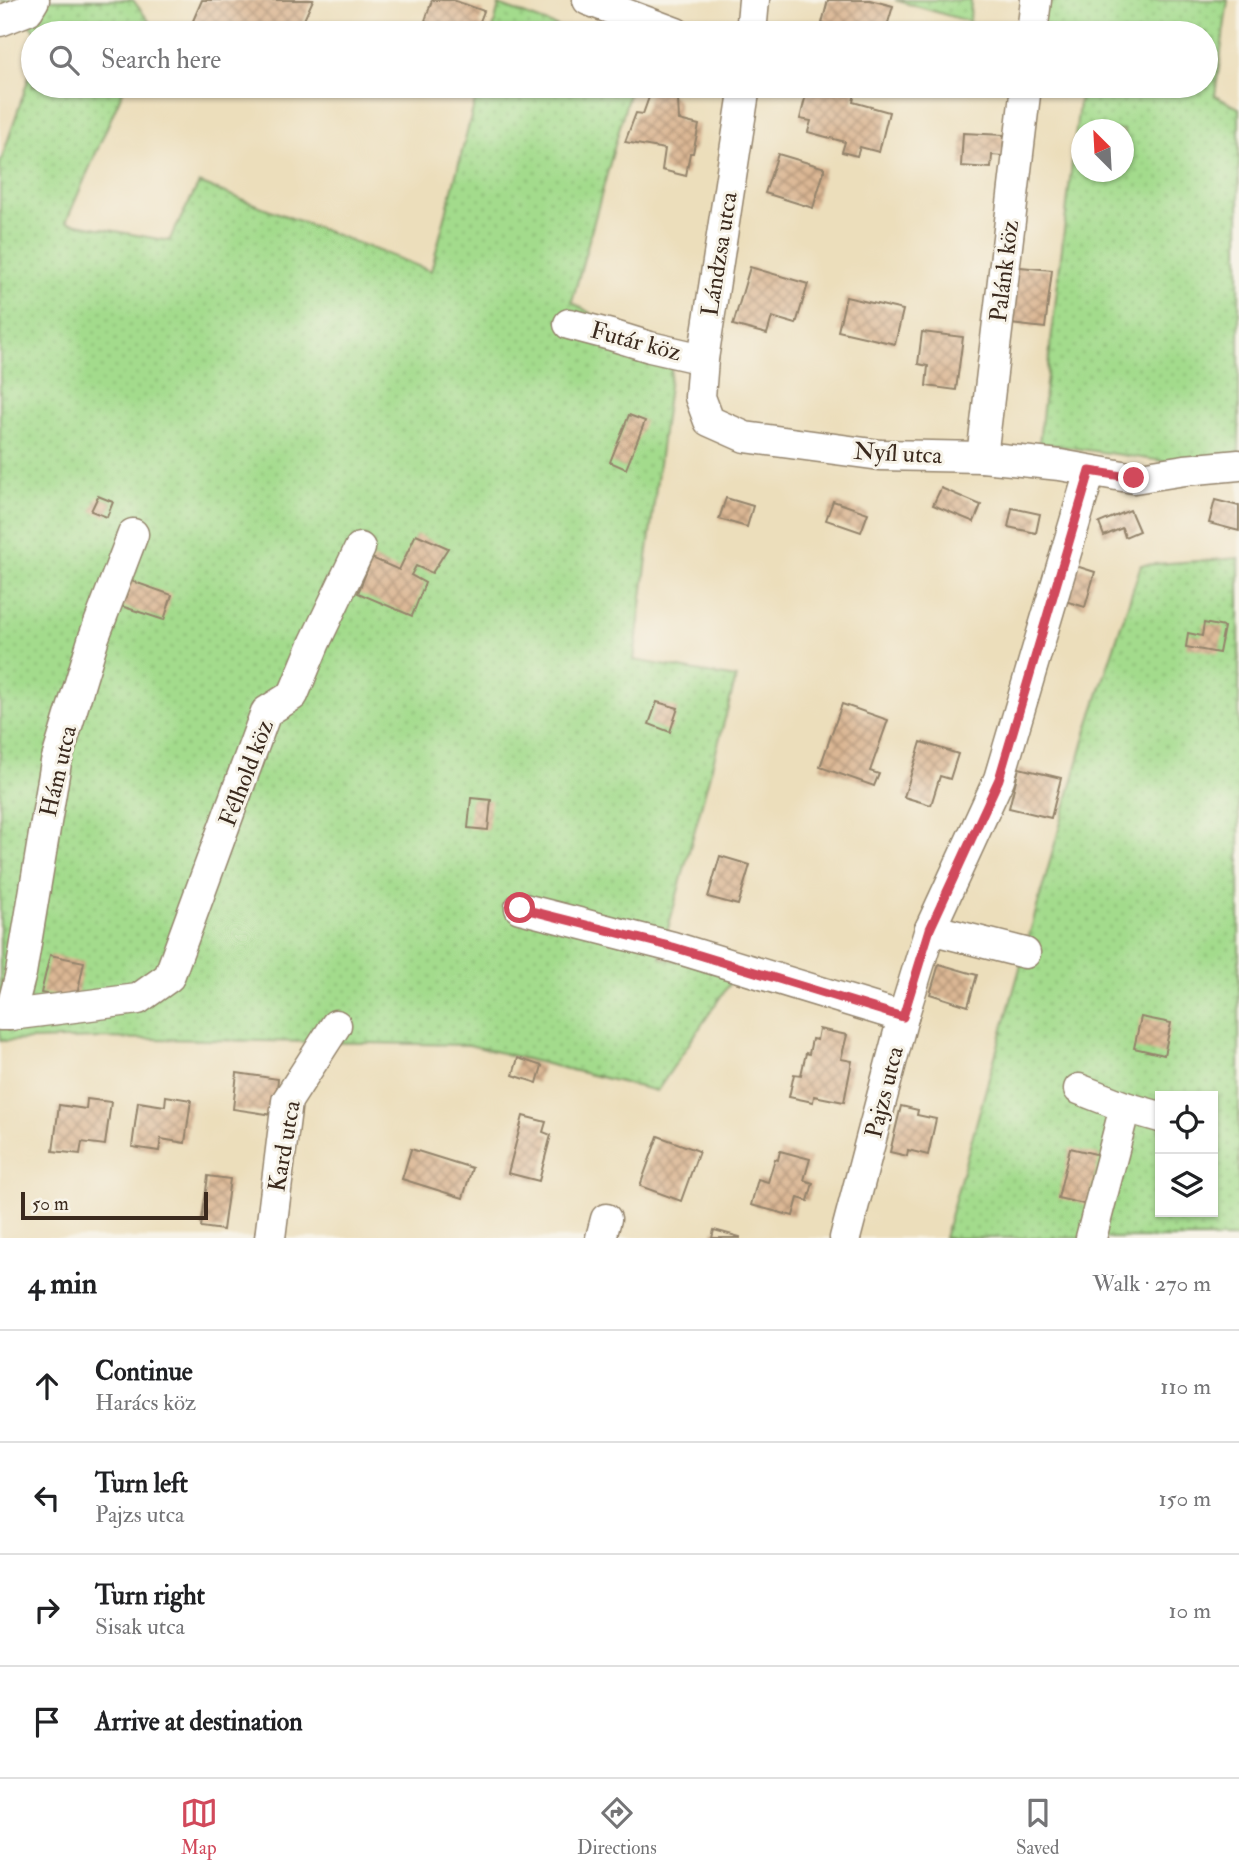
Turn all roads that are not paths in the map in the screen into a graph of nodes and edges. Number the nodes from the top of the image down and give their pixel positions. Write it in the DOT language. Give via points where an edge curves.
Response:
graph roads {
  1 [pos="34,0"];
  2 [pos="588,0"];
  3 [pos="754,0"];
  4 [pos="1036,0"];
  5 [pos="2,21"];
  6 [pos="644,21"];
  7 [pos="752,21"];
  8 [pos="1033,21"];
  9 [pos="743,98"];
  10 [pos="1025,98"];
  11 [pos="569,324"];
  12 [pos="703,359"];
  13 [pos="709,421"];
  14 [pos="982,457"];
  15 [pos="1239,465"];
  16 [pos="1090,471"];
  17 [pos="133,534"];
  18 [pos="360,548"];
  19 [pos="520,908"];
  20 [pos="930,929"];
  21 [pos="1025,953"];
  22 [pos="5,1015"];
  23 [pos="903,1017"];
  24 [pos="336,1025"];
  25 [pos="1079,1089"];
  26 [pos="1125,1107"];
  27 [pos="1155,1116"];
  28 [pos="270,1238"];
  29 [pos="845,1238"];
  30 [pos="1091,1238"];
  1 -- 5 [label="street" via="28,10"];
  2 -- 6 [label="street"];
  3 -- 7 [label="street"];
  4 -- 8 [label="street"];
  9 -- 12 [label="street, Lándzsa utca"];
  10 -- 14 [label="street, Palánk köz"];
  11 -- 12 [label="street, Futár köz"];
  12 -- 13 [label="street, Lándzsa utca" via="700,397"];
  13 -- 14 [label="street, Nyíl utca" via="745,437 880,456"];
  14 -- 16 [label="street, Nyíl utca"];
  15 -- 16 [label="street, Nyíl utca" via="1134,478"];
  16 -- 20 [label="street, Pajzs utca" via="999,779"];
  17 -- 22 [label="street, Hám utca" via="94,637 56,762 21,972"];
  18 -- 22 [label="street, Félhold köz" via="293,695 266,712 169,977 138,999"];
  19 -- 23 [label="street" via="673,947"];
  20 -- 21 [label="street"];
  20 -- 23 [label="street, Pajzs utca"];
  23 -- 29 [label="street, Pajzs utca"];
  24 -- 28 [label="street, Kard utca" via="287,1101"];
  25 -- 26 [label="street"];
  26 -- 27 [label="street"];
  26 -- 30 [label="street"];
}
